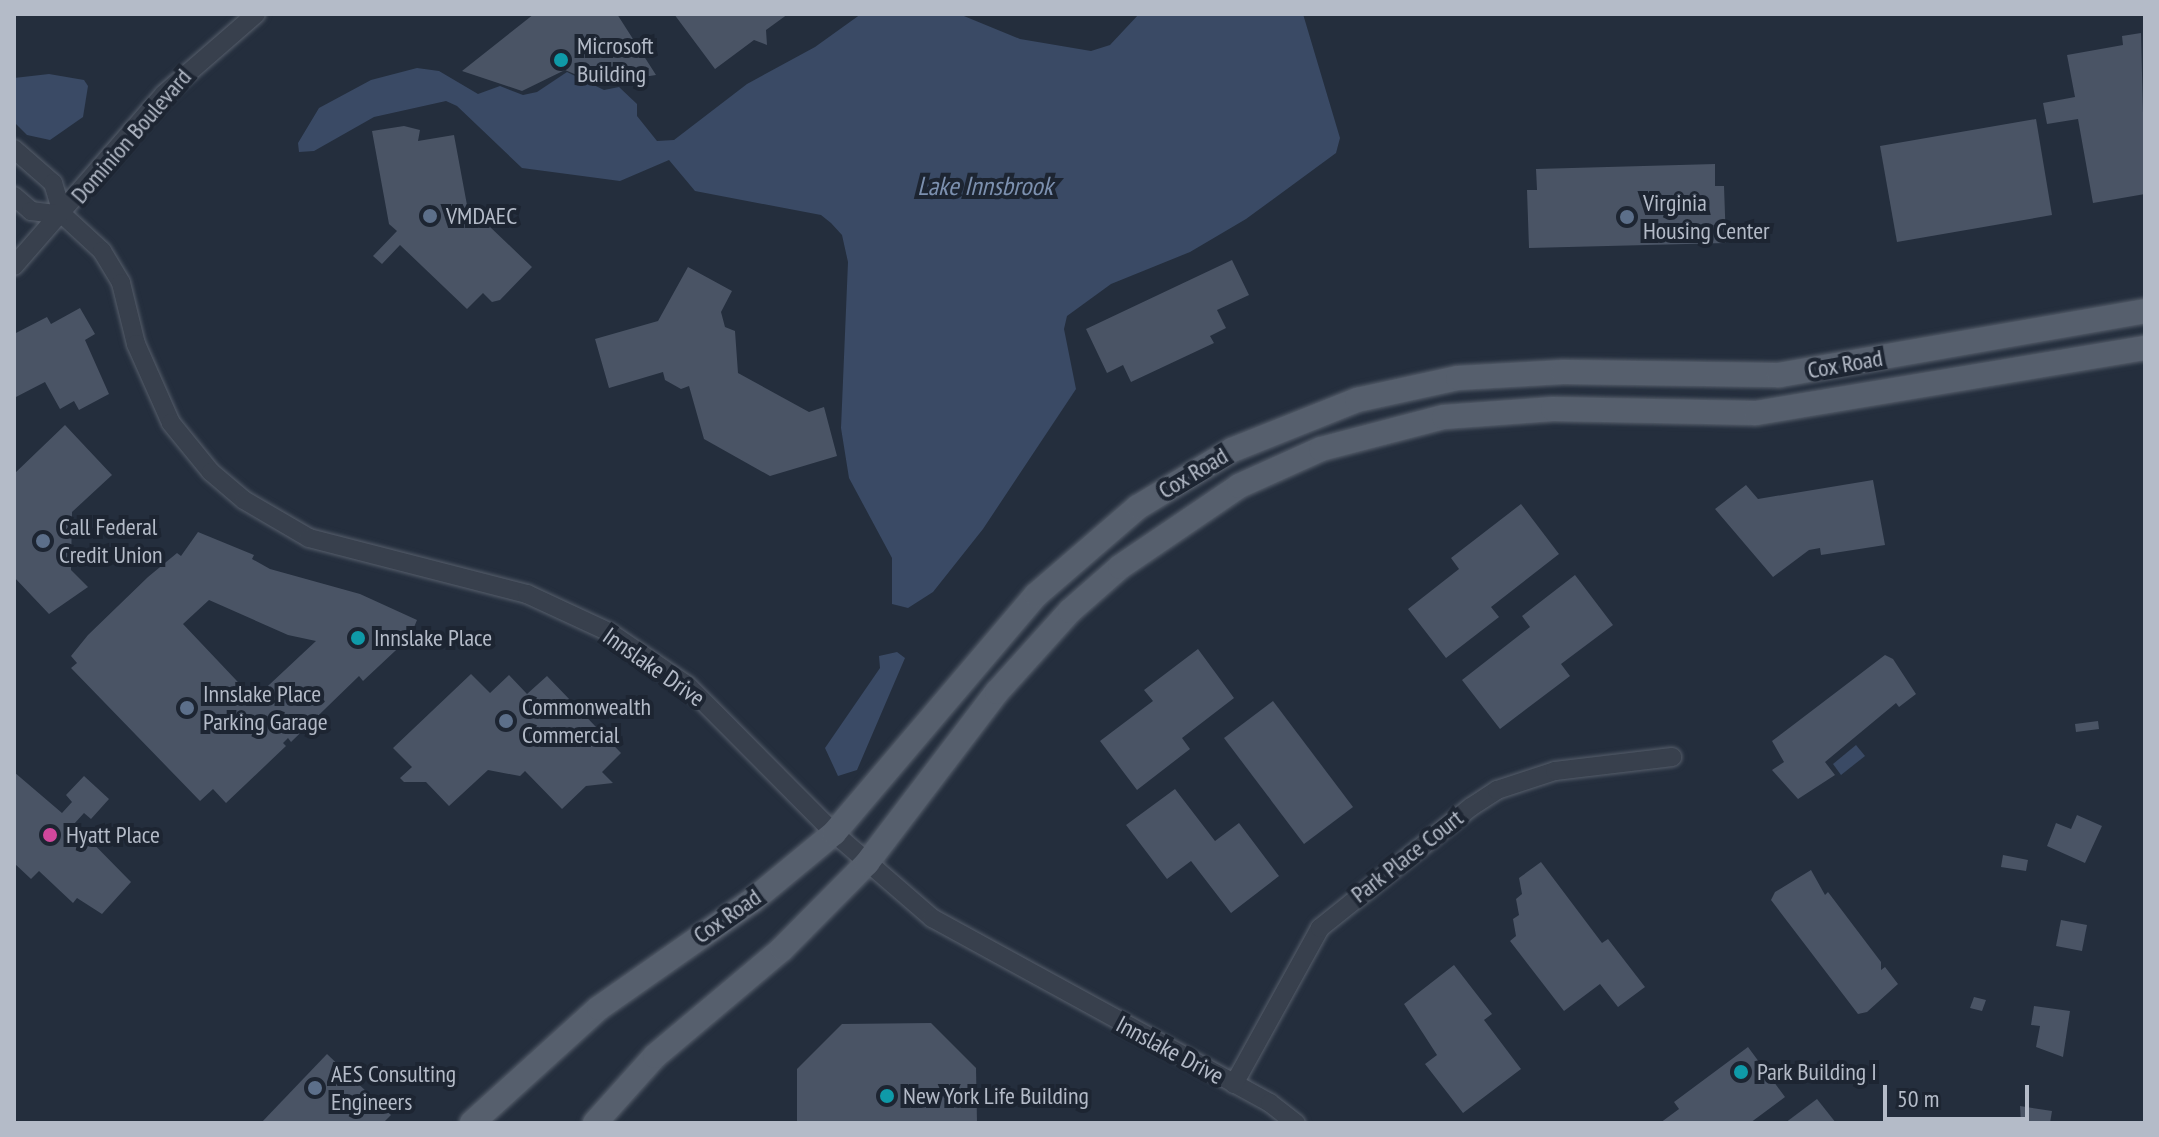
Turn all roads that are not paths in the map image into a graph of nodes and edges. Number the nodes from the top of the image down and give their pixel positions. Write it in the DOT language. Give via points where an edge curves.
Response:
graph roads {
  1 [pos="256,14"];
  2 [pos="14,149"];
  3 [pos="14,196"];
  4 [pos="63,215"];
  5 [pos="14,266"];
  6 [pos="2145,311"];
  7 [pos="2145,348"];
  8 [pos="1672,757"];
  9 [pos="834,833"];
  10 [pos="867,863"];
  11 [pos="1234,1084"];
  12 [pos="472,1123"];
  13 [pos="595,1123"];
  14 [pos="1296,1123"];
  1 -- 4 [label="street, Dominion Boulevard" via="181,76"];
  2 -- 4 [label="street, Innslake Drive" via="53,183"];
  3 -- 4 [label="street" via="31,211"];
  4 -- 5 [label="street, Dominion Boulevard"];
  4 -- 9 [label="street, Innslake Drive" via="115,270 144,367 171,423 211,472 244,500 309,538 527,594 609,632 709,705"];
  6 -- 9 [label="main road, Cox Road" via="1779,375 1563,372 1458,378 1299,419 1173,483 1079,554 998,635"];
  7 -- 10 [label="main road, Cox Road" via="1821,406 1707,414 1488,411 1382,430 1321,449 1191,514 1070,611 997,692"];
  8 -- 11 [label="street, Park Place Court" via="1540,775 1497,790 1471,807 1320,928"];
  9 -- 10 [label="street, Innslake Drive"];
  9 -- 12 [label="main road, Cox Road" via="753,900 599,1008"];
  10 -- 11 [label="street, Innslake Drive" via="964,939"];
  10 -- 13 [label="main road, Cox Road" via="782,949 655,1056"];
  11 -- 14 [label="street, Innslake Drive"];
}
